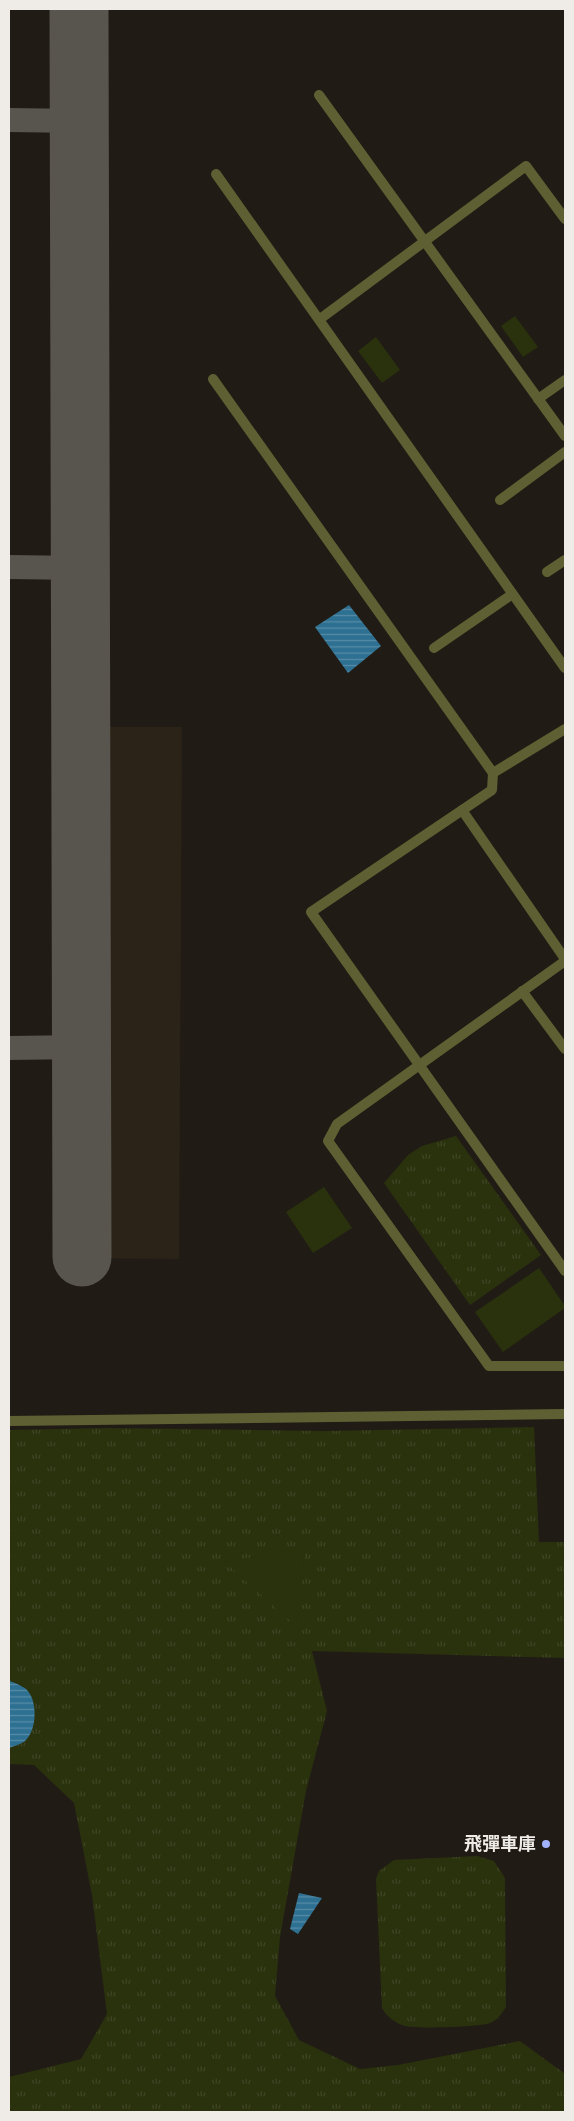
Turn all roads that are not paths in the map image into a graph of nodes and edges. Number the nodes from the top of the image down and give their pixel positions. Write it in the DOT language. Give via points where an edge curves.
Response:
graph roads {
  1 [pos="319,95"];
  2 [pos="216,174"];
  3 [pos="565,219"];
  4 [pos="425,242"];
  5 [pos="320,319"];
  6 [pos="213,380"];
  7 [pos="565,380"];
  8 [pos="538,399"];
  9 [pos="565,436"];
  10 [pos="565,452"];
  11 [pos="500,500"];
  12 [pos="565,560"];
  13 [pos="547,572"];
  14 [pos="512,595"];
  15 [pos="434,648"];
  16 [pos="565,668"];
  17 [pos="565,728"];
  18 [pos="493,773"];
  19 [pos="462,810"];
  20 [pos="565,960"];
  21 [pos="522,991"];
  22 [pos="565,1049"];
  23 [pos="420,1066"];
  24 [pos="564,1266"];
  25 [pos="565,1366"];
  26 [pos="565,1414"];
  27 [pos="9,1421"];
  1 -- 4 [label="street"];
  2 -- 5 [label="street"];
  3 -- 4 [label="street" via="526,166"];
  4 -- 5 [label="street"];
  4 -- 8 [label="street"];
  5 -- 14 [label="street"];
  6 -- 18 [label="street"];
  7 -- 8 [label="street"];
  8 -- 9 [label="street"];
  10 -- 11 [label="street"];
  12 -- 13 [label="street"];
  14 -- 15 [label="street"];
  14 -- 16 [label="street"];
  17 -- 18 [label="street"];
  18 -- 19 [label="street" via="492,790"];
  19 -- 20 [label="street"];
  19 -- 23 [label="street" via="311,912"];
  20 -- 21 [label="street"];
  21 -- 22 [label="street"];
  21 -- 23 [label="street"];
  23 -- 24 [label="street"];
  23 -- 25 [label="street" via="337,1124 328,1141 489,1366"];
  26 -- 27 [label="street"];
}
